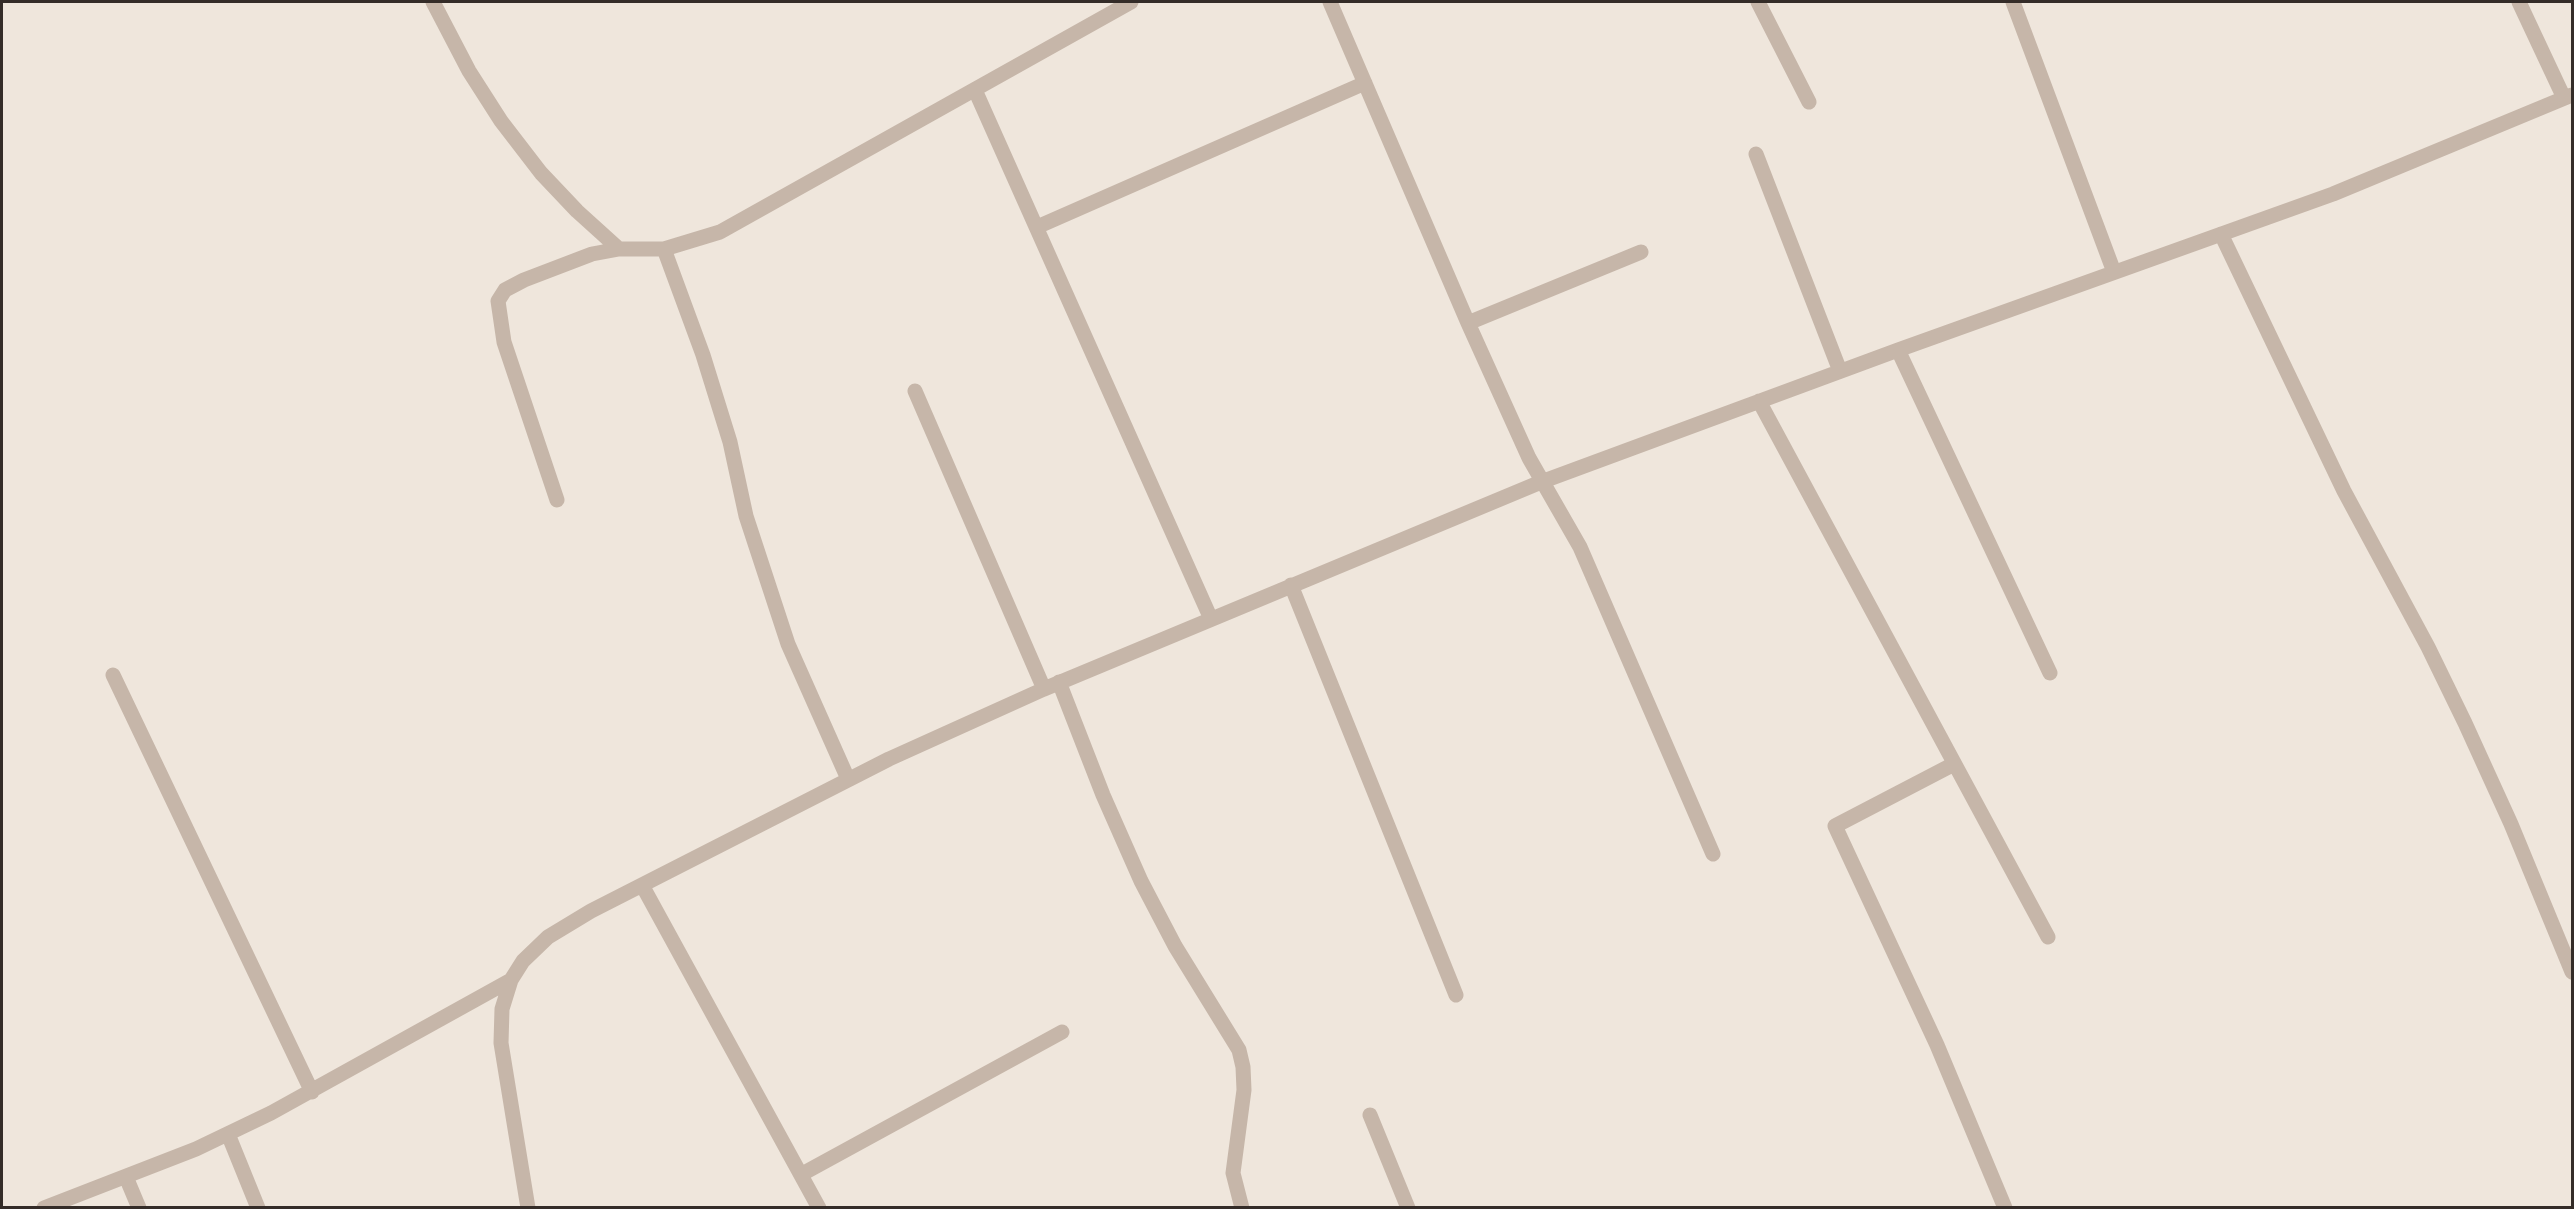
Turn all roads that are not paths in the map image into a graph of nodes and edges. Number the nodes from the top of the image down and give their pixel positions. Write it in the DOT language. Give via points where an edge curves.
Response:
graph roads {
  1 [pos="433,2"];
  2 [pos="1131,2"];
  3 [pos="1330,2"];
  4 [pos="1758,2"];
  5 [pos="2013,2"];
  6 [pos="2519,2"];
  7 [pos="1365,82"];
  8 [pos="975,90"];
  9 [pos="2568,96"];
  10 [pos="1809,102"];
  11 [pos="1756,154"];
  12 [pos="1037,227"];
  13 [pos="2221,234"];
  14 [pos="620,249"];
  15 [pos="664,249"];
  16 [pos="1641,252"];
  17 [pos="2114,272"];
  18 [pos="1468,323"];
  19 [pos="1898,350"];
  20 [pos="1840,371"];
  21 [pos="915,391"];
  22 [pos="1760,400"];
  23 [pos="1541,482"];
  24 [pos="557,500"];
  25 [pos="1291,585"];
  26 [pos="1211,619"];
  27 [pos="2050,673"];
  28 [pos="113,675"];
  29 [pos="1059,682"];
  30 [pos="1044,689"];
  31 [pos="1954,764"];
  32 [pos="848,779"];
  33 [pos="1713,854"];
  34 [pos="642,885"];
  35 [pos="2048,937"];
  36 [pos="2572,972"];
  37 [pos="511,980"];
  38 [pos="1456,995"];
  39 [pos="1062,1032"];
  40 [pos="312,1092"];
  41 [pos="1370,1114"];
  42 [pos="228,1134"];
  43 [pos="802,1174"];
  44 [pos="126,1177"];
  45 [pos="44,1208"];
  46 [pos="139,1208"];
  47 [pos="258,1208"];
  48 [pos="528,1208"];
  49 [pos="819,1208"];
  50 [pos="1242,1208"];
  51 [pos="1408,1208"];
  52 [pos="2005,1208"];
  1 -- 14 [label="street" via="469,72 501,121 541,173"];
  2 -- 8 [label="street"];
  3 -- 7 [label="street"];
  4 -- 10 [label="street"];
  5 -- 17 [label="street"];
  6 -- 9 [label="street"];
  7 -- 12 [label="street"];
  7 -- 18 [label="street"];
  8 -- 12 [label="street"];
  8 -- 15 [label="street" via="720,232"];
  9 -- 13 [label="street" via="2333,194"];
  11 -- 20 [label="street"];
  12 -- 26 [label="street"];
  13 -- 17 [label="street"];
  13 -- 36 [label="street" via="2339,481 2465,723"];
  14 -- 15 [label="street"];
  14 -- 24 [label="street" via="592,254 524,280 505,290 498,301 504,342"];
  15 -- 32 [label="street" via="703,355 730,442 746,516 788,644"];
  16 -- 18 [label="street"];
  17 -- 19 [label="street"];
  18 -- 23 [label="street"];
  19 -- 20 [label="street"];
  19 -- 27 [label="street"];
  20 -- 22 [label="street"];
  21 -- 30 [label="street"];
  22 -- 23 [label="street"];
  22 -- 31 [label="street"];
  23 -- 25 [label="street"];
  23 -- 33 [label="street" via="1580,547"];
  25 -- 26 [label="street"];
  25 -- 38 [label="street"];
  26 -- 29 [label="street"];
  28 -- 40 [label="street"];
  29 -- 30 [label="street"];
  29 -- 50 [label="street" via="1103,795 1146,890 1175,946 1239,1050 1244,1090 1233,1173"];
  30 -- 32 [label="street"];
  31 -- 35 [label="street"];
  31 -- 52 [label="street" via="1835,826 1937,1045"];
  32 -- 34 [label="street"];
  34 -- 37 [label="street" via="548,937 523,961"];
  34 -- 43 [label="street"];
  37 -- 40 [label="street"];
  37 -- 48 [label="street" via="502,1009 501,1042"];
  39 -- 43 [label="street"];
  40 -- 42 [label="street"];
  41 -- 51 [label="street"];
  42 -- 44 [label="street"];
  42 -- 47 [label="street"];
  43 -- 49 [label="street"];
  44 -- 45 [label="street"];
  44 -- 46 [label="street"];
}
